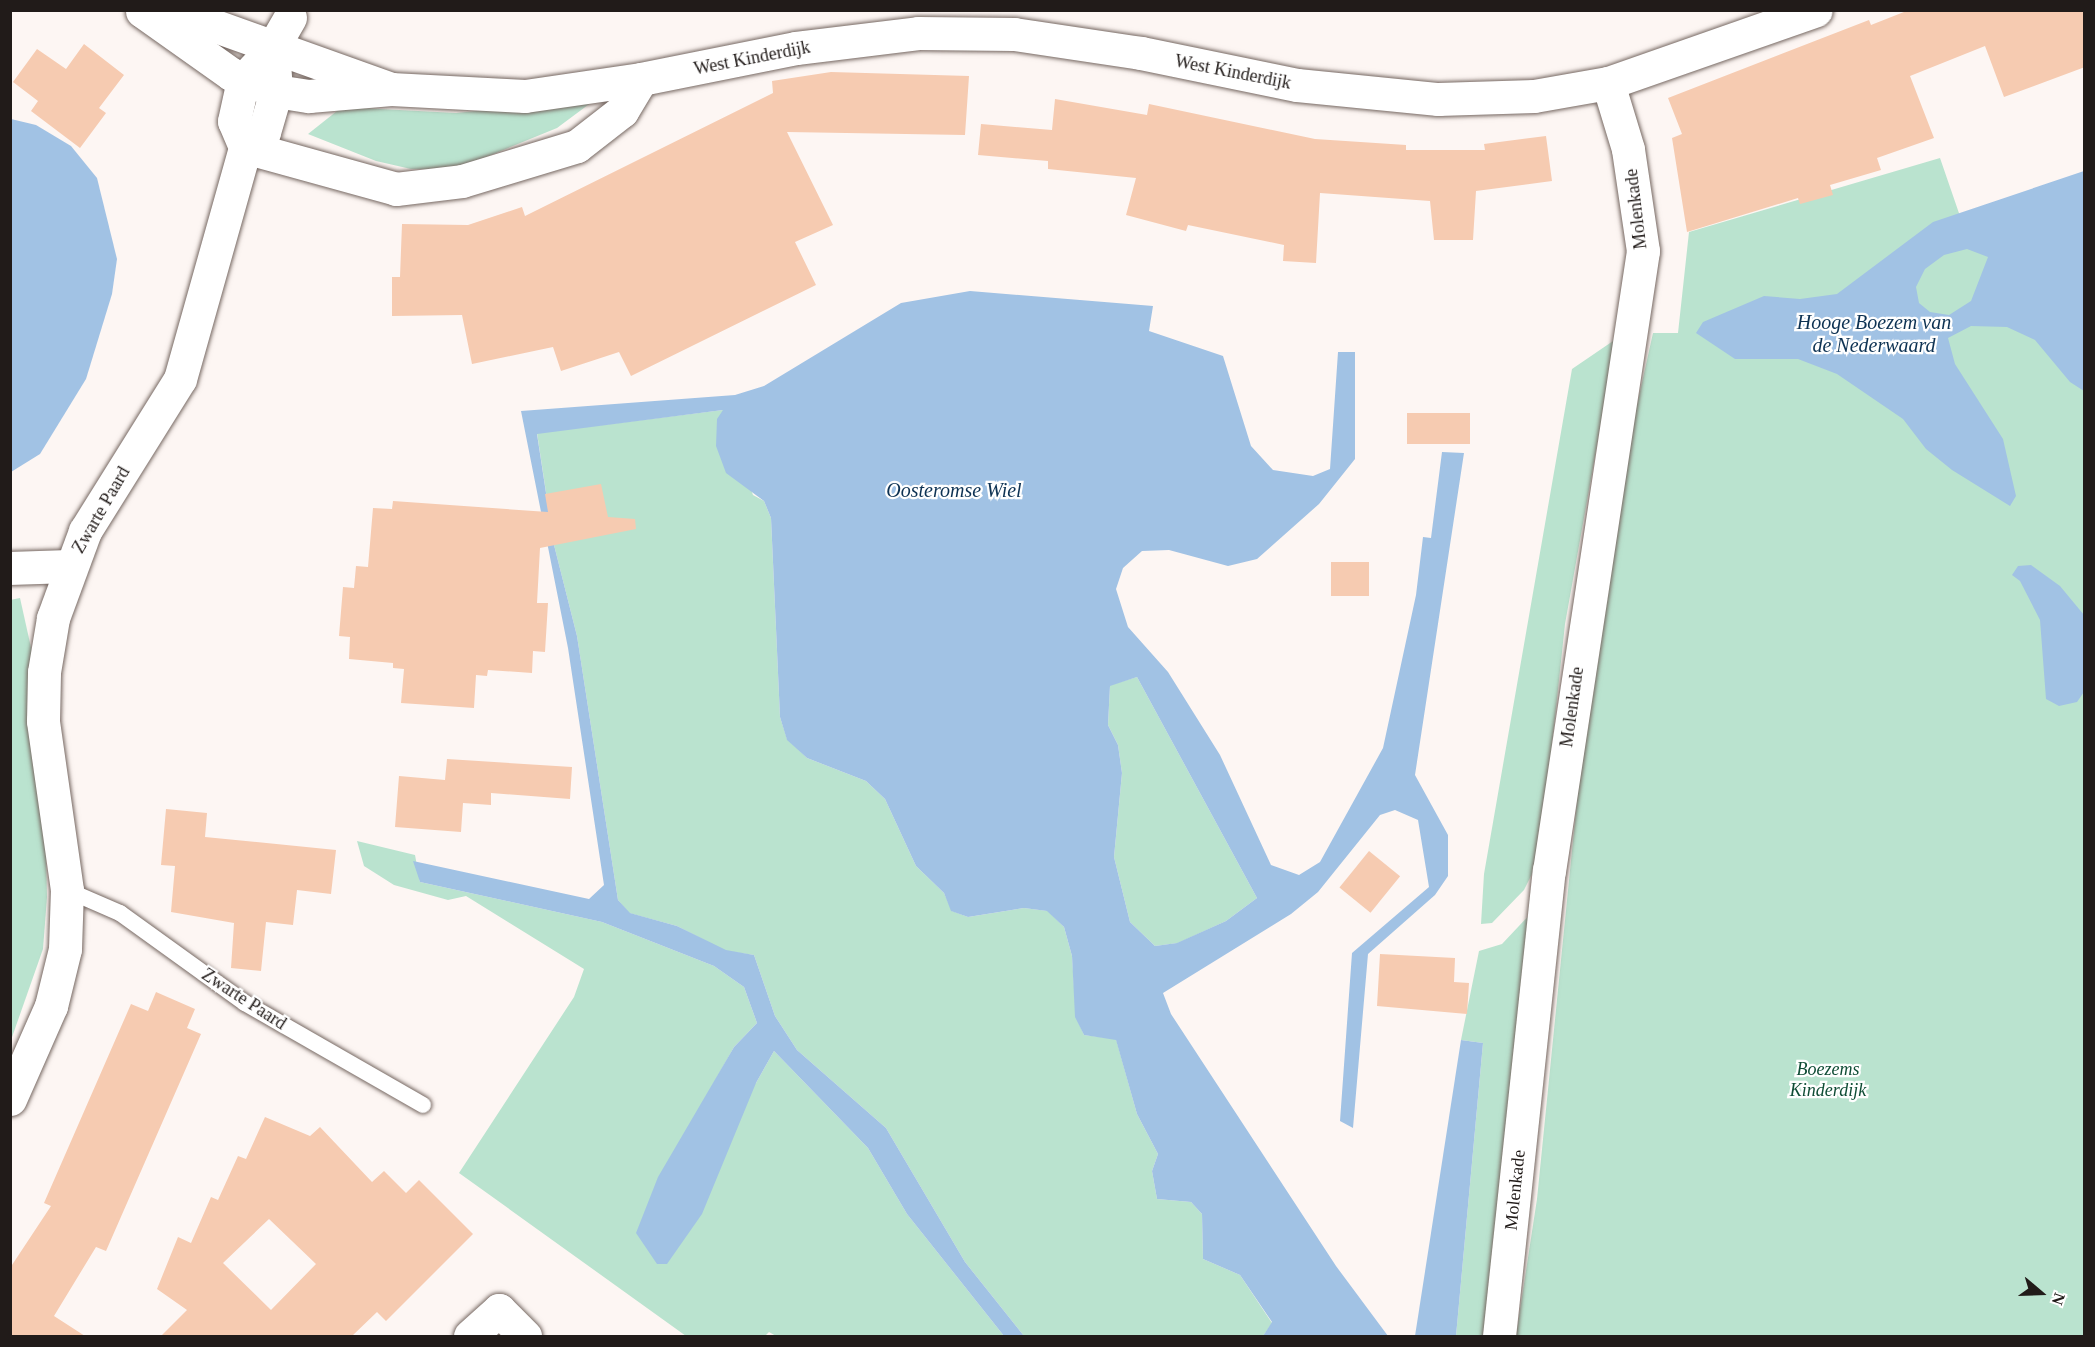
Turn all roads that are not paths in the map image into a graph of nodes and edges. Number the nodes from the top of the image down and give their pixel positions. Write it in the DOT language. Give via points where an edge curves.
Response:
graph roads {
  1 [pos="1816,10"];
  2 [pos="142,12"];
  3 [pos="292,14"];
  4 [pos="273,47"];
  5 [pos="641,79"];
  6 [pos="243,80"];
  7 [pos="1608,83"];
  8 [pos="391,89"];
  9 [pos="276,91"];
  10 [pos="245,147"];
  11 [pos="68,567"];
  12 [pos="10,568"];
  13 [pos="67,890"];
  14 [pos="10,1099"];
  15 [pos="423,1105"];
  16 [pos="470,1336"];
  17 [pos="525,1336"];
  18 [pos="1499,1336"];
  1 -- 7 [label="street, West Kinderdijk"];
  2 -- 4 [label="street, West Kinderdijk" via="193,18"];
  2 -- 6 [label="street, West Kinderdijk" via="189,48"];
  3 -- 4 [label="street"];
  4 -- 6 [label="street"];
  4 -- 8 [label="street, West Kinderdijk"];
  4 -- 9 [label="street"];
  5 -- 7 [label="street, West Kinderdijk" via="796,48 928,33 1014,34 1141,53 1297,85 1438,99 1534,96"];
  5 -- 8 [label="street, West Kinderdijk" via="525,96"];
  5 -- 10 [label="street" via="622,111 577,146 462,181 396,189"];
  6 -- 9 [label="street, West Kinderdijk"];
  6 -- 10 [label="street" via="234,121"];
  7 -- 18 [label="street, Molenkade" via="1628,149 1643,251 1549,871"];
  8 -- 9 [label="street, West Kinderdijk" via="346,96"];
  9 -- 10 [label="street, Zwarte Paard" via="264,132"];
  10 -- 11 [label="street, Zwarte Paard" via="180,379"];
  11 -- 12 [label="street"];
  11 -- 13 [label="street, Zwarte Paard" via="51,628 43,721"];
  13 -- 14 [label="street, Zwarte Paard" via="65,950 51,1006"];
  13 -- 15 [label="lane, Zwarte Paard" via="120,913 245,1003"];
  16 -- 17 [label="street" via="499,1310"];
}
